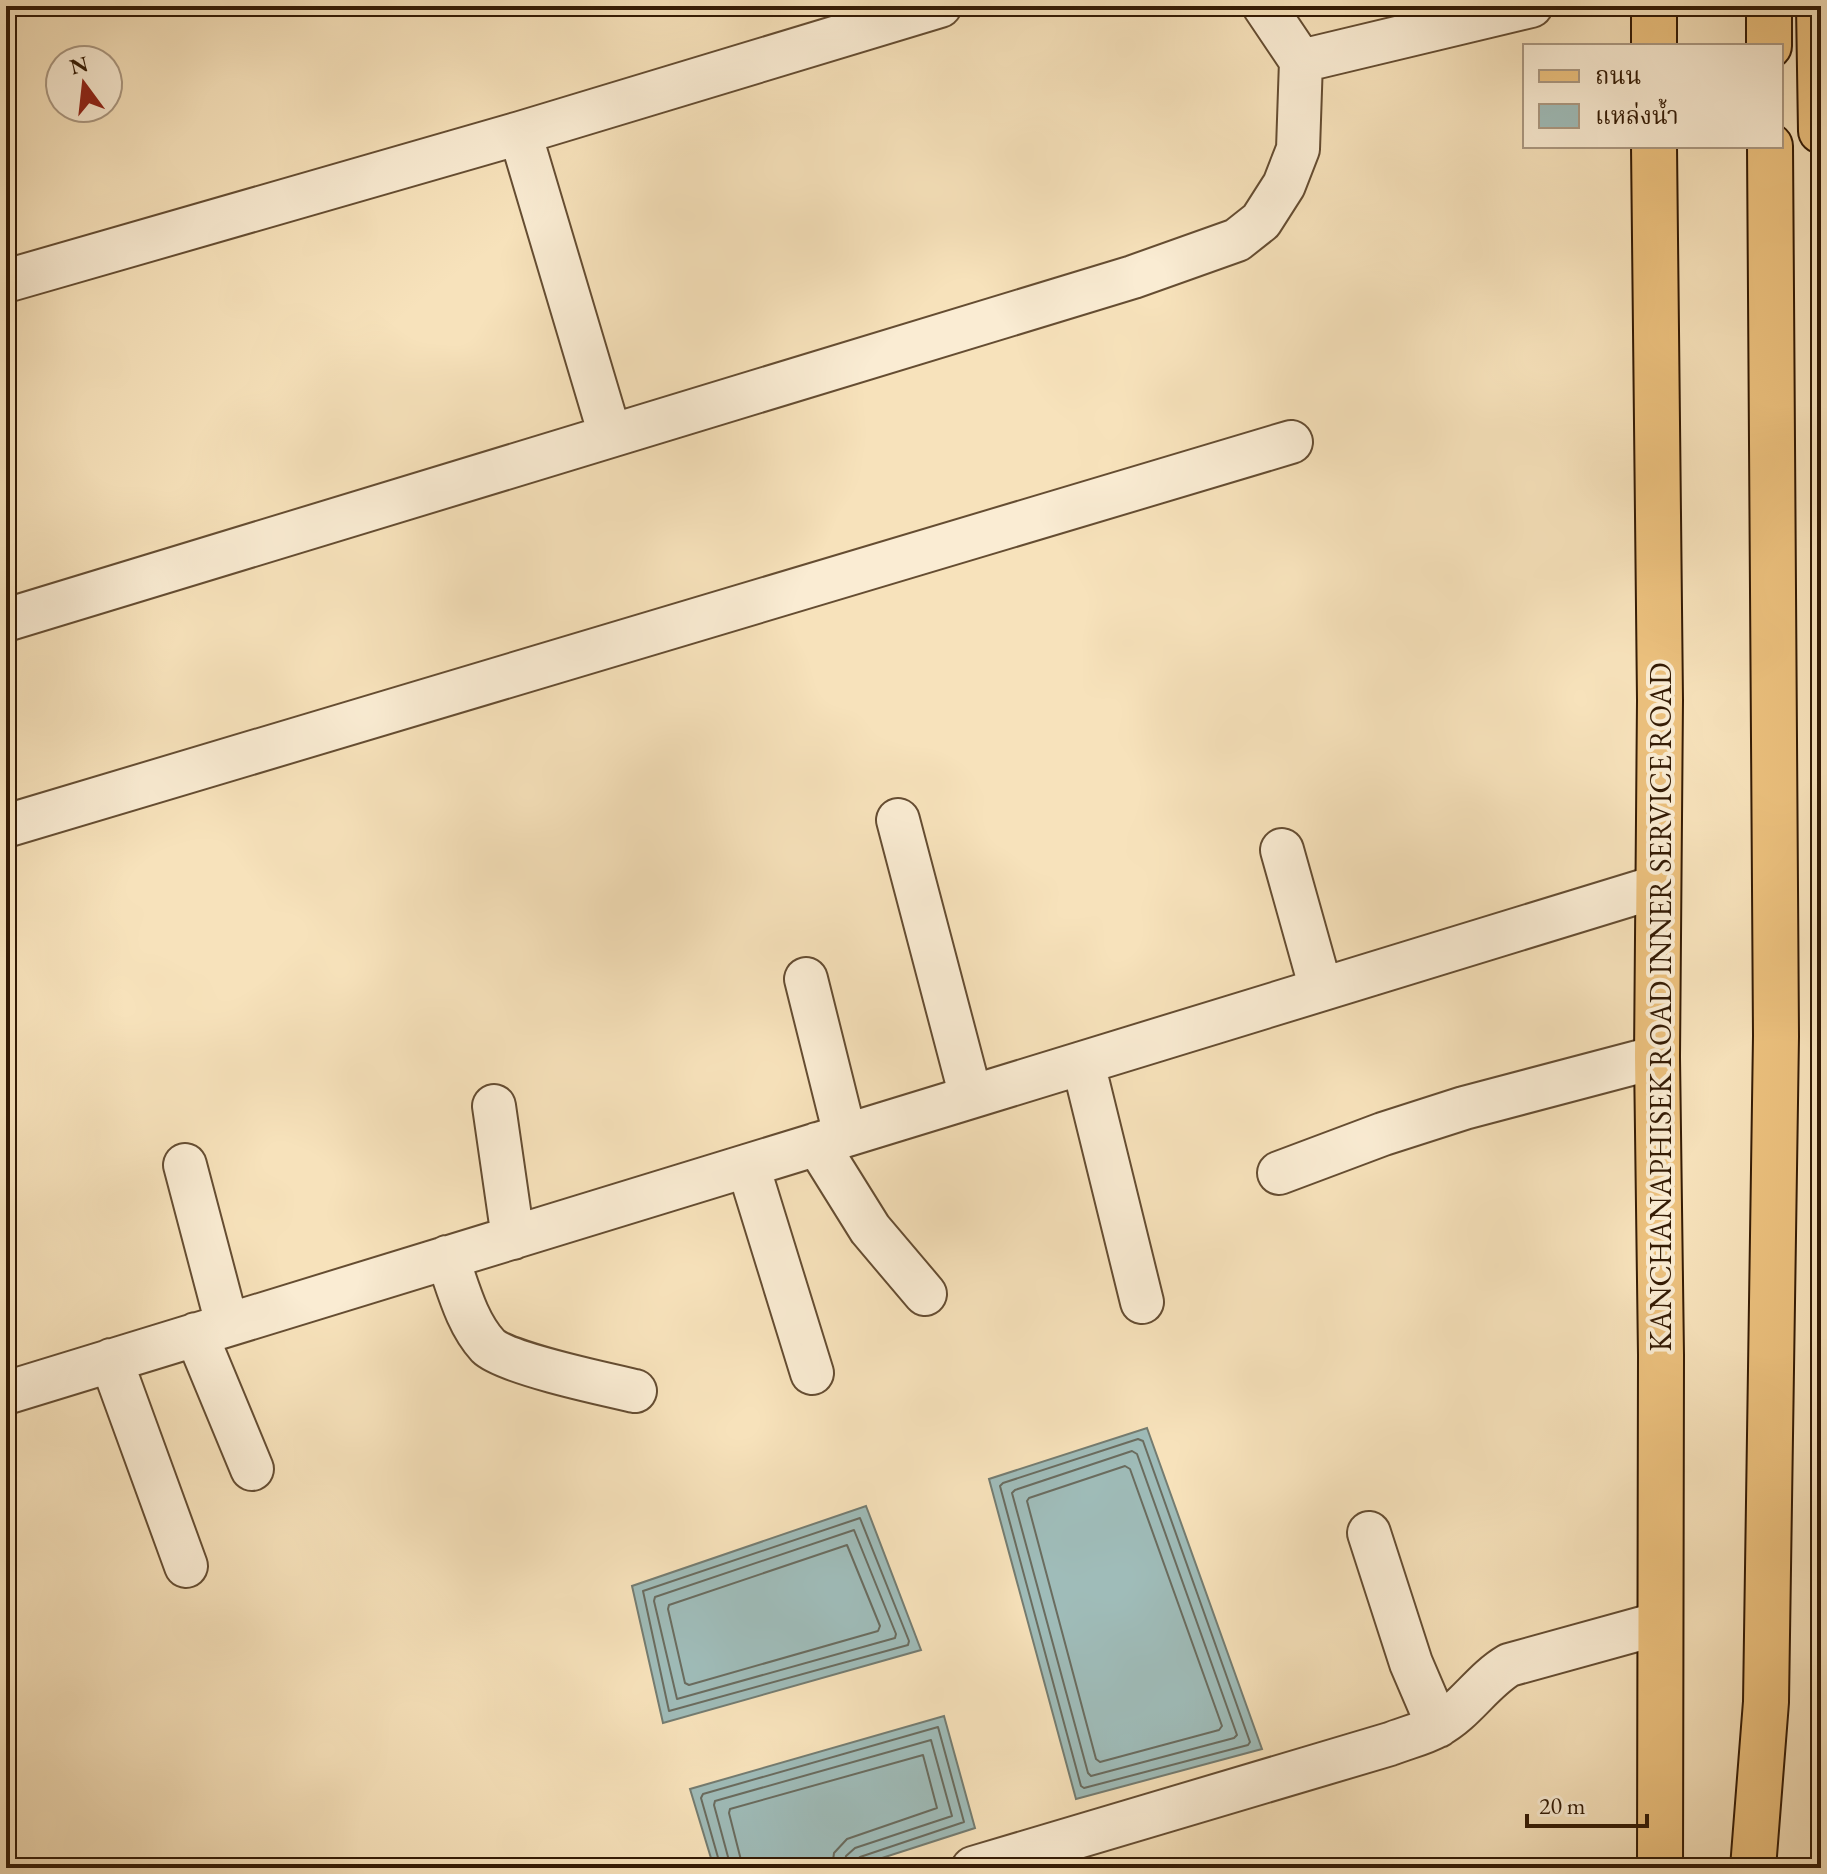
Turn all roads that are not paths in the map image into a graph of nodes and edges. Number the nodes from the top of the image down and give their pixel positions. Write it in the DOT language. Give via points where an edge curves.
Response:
graph roads {
  1 [pos="940,6"];
  2 [pos="1264,6"];
  3 [pos="1531,6"];
  4 [pos="1654,6"];
  5 [pos="1769,6"];
  6 [pos="1819,6"];
  7 [pos="1654,44"];
  8 [pos="1769,44"];
  9 [pos="1301,61"];
  10 [pos="1821,131"];
  11 [pos="520,133"];
  12 [pos="1654,148"];
  13 [pos="1770,148"];
  14 [pos="6,281"];
  15 [pos="610,435"];
  16 [pos="1291,442"];
  17 [pos="6,620"];
  18 [pos="898,820"];
  19 [pos="6,826"];
  20 [pos="1282,850"];
  21 [pos="1659,886"];
  22 [pos="806,979"];
  23 [pos="1321,989"];
  24 [pos="1657,1057"];
  25 [pos="1083,1063"];
  26 [pos="971,1097"];
  27 [pos="494,1106"];
  28 [pos="831,1140"];
  29 [pos="185,1165"];
  30 [pos="748,1166"];
  31 [pos="1279,1173"];
  32 [pos="513,1238"];
  33 [pos="447,1257"];
  34 [pos="925,1294"];
  35 [pos="1142,1302"];
  36 [pos="212,1329"];
  37 [pos="111,1360"];
  38 [pos="812,1373"];
  39 [pos="635,1391"];
  40 [pos="6,1393"];
  41 [pos="252,1469"];
  42 [pos="1369,1533"];
  43 [pos="186,1566"];
  44 [pos="1661,1623"];
  45 [pos="1766,1702"];
  46 [pos="1438,1726"];
  47 [pos="973,1868"];
  48 [pos="1660,1868"];
  49 [pos="1753,1868"];
  50 [pos="1778,1868"];
  1 -- 11 [label="street"];
  2 -- 9 [label="street"];
  3 -- 9 [label="street"];
  4 -- 7 [label="main road"];
  5 -- 8 [label="main road"];
  6 -- 10 [label="main road"];
  9 -- 15 [label="street" via="1298,149 1284,185 1261,221 1237,240 1133,277"];
  11 -- 14 [label="street"];
  11 -- 15 [label="street"];
  12 -- 21 [label="main road, KANCHANAPHISEK ROAD INNER SERVICE ROAD"];
  13 -- 45 [label="main road" via="1776,1036"];
  15 -- 17 [label="street"];
  16 -- 19 [label="street"];
  18 -- 26 [label="street"];
  20 -- 23 [label="street"];
  21 -- 23 [label="street"];
  21 -- 24 [label="main road, KANCHANAPHISEK ROAD INNER SERVICE ROAD"];
  22 -- 28 [label="street"];
  23 -- 25 [label="street"];
  24 -- 31 [label="street" via="1464,1108"];
  24 -- 44 [label="main road, KANCHANAPHISEK ROAD INNER SERVICE ROAD"];
  25 -- 26 [label="street"];
  25 -- 35 [label="street"];
  26 -- 28 [label="street"];
  27 -- 32 [label="street"];
  28 -- 30 [label="street"];
  28 -- 34 [label="street" via="870,1229"];
  29 -- 36 [label="street"];
  30 -- 32 [label="street"];
  30 -- 38 [label="street"];
  32 -- 33 [label="street"];
  33 -- 36 [label="street"];
  33 -- 39 [label="street" via="470,1321 490,1349"];
  36 -- 37 [label="street"];
  36 -- 41 [label="street"];
  37 -- 40 [label="street"];
  37 -- 43 [label="street"];
  42 -- 46 [label="street" via="1411,1663"];
  44 -- 46 [label="street" via="1509,1665"];
  44 -- 48 [label="main road, KANCHANAPHISEK ROAD INNER SERVICE ROAD"];
  45 -- 49 [label="main road"];
  45 -- 50 [label="main road"];
  46 -- 47 [label="street"];
}
